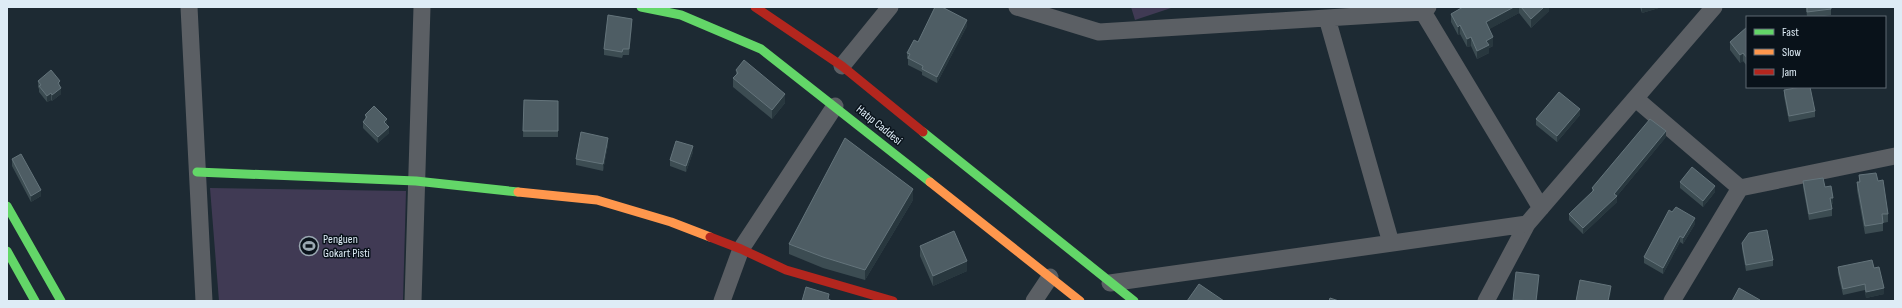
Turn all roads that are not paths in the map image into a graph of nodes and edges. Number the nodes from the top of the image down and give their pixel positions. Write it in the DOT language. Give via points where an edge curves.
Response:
graph roads {
  1 [pos="189,7"];
  2 [pos="422,7"];
  3 [pos="641,7"];
  4 [pos="755,7"];
  5 [pos="890,7"];
  6 [pos="1017,7"];
  7 [pos="1714,7"];
  8 [pos="651,8"];
  9 [pos="1425,10"];
  10 [pos="1327,18"];
  11 [pos="842,66"];
  12 [pos="1636,99"];
  13 [pos="835,106"];
  14 [pos="1895,156"];
  15 [pos="196,172"];
  16 [pos="416,181"];
  17 [pos="1740,188"];
  18 [pos="7,206"];
  19 [pos="1541,208"];
  20 [pos="1527,224"];
  21 [pos="1391,244"];
  22 [pos="741,249"];
  23 [pos="7,251"];
  24 [pos="1050,277"];
  25 [pos="1110,283"];
  26 [pos="35,301"];
  27 [pos="61,301"];
  28 [pos="204,301"];
  29 [pos="412,301"];
  30 [pos="722,301"];
  31 [pos="893,301"];
  32 [pos="1034,301"];
  33 [pos="1080,301"];
  34 [pos="1134,301"];
  35 [pos="1486,301"];
  36 [pos="1672,301"];
  1 -- 15 [label="street"];
  2 -- 16 [label="street"];
  3 -- 8 [label="main road, Hatıp Caddesi"];
  4 -- 11 [label="main road, Hatıp Caddesi"];
  5 -- 11 [label="street"];
  6 -- 10 [label="street" via="1099,32"];
  7 -- 12 [label="street"];
  8 -- 13 [label="main road, Hatıp Caddesi" via="681,15 761,49"];
  9 -- 10 [label="street"];
  9 -- 19 [label="street"];
  10 -- 21 [label="street"];
  11 -- 25 [label="main road, Hatıp Caddesi"];
  12 -- 17 [label="street"];
  12 -- 19 [label="street"];
  13 -- 22 [label="street"];
  13 -- 24 [label="main road, Hatıp Caddesi"];
  14 -- 17 [label="street"];
  15 -- 16 [label="main road"];
  15 -- 28 [label="street"];
  16 -- 22 [label="main road" via="597,200 671,222"];
  16 -- 29 [label="street"];
  17 -- 36 [label="street"];
  18 -- 27 [label="main road"];
  19 -- 20 [label="street"];
  20 -- 21 [label="street"];
  20 -- 35 [label="street"];
  21 -- 25 [label="street"];
  22 -- 30 [label="street"];
  22 -- 31 [label="main road" via="786,270"];
  23 -- 26 [label="main road"];
  24 -- 32 [label="street"];
  24 -- 33 [label="main road, Hatıp Caddesi"];
  25 -- 34 [label="main road, Hatıp Caddesi"];
}
